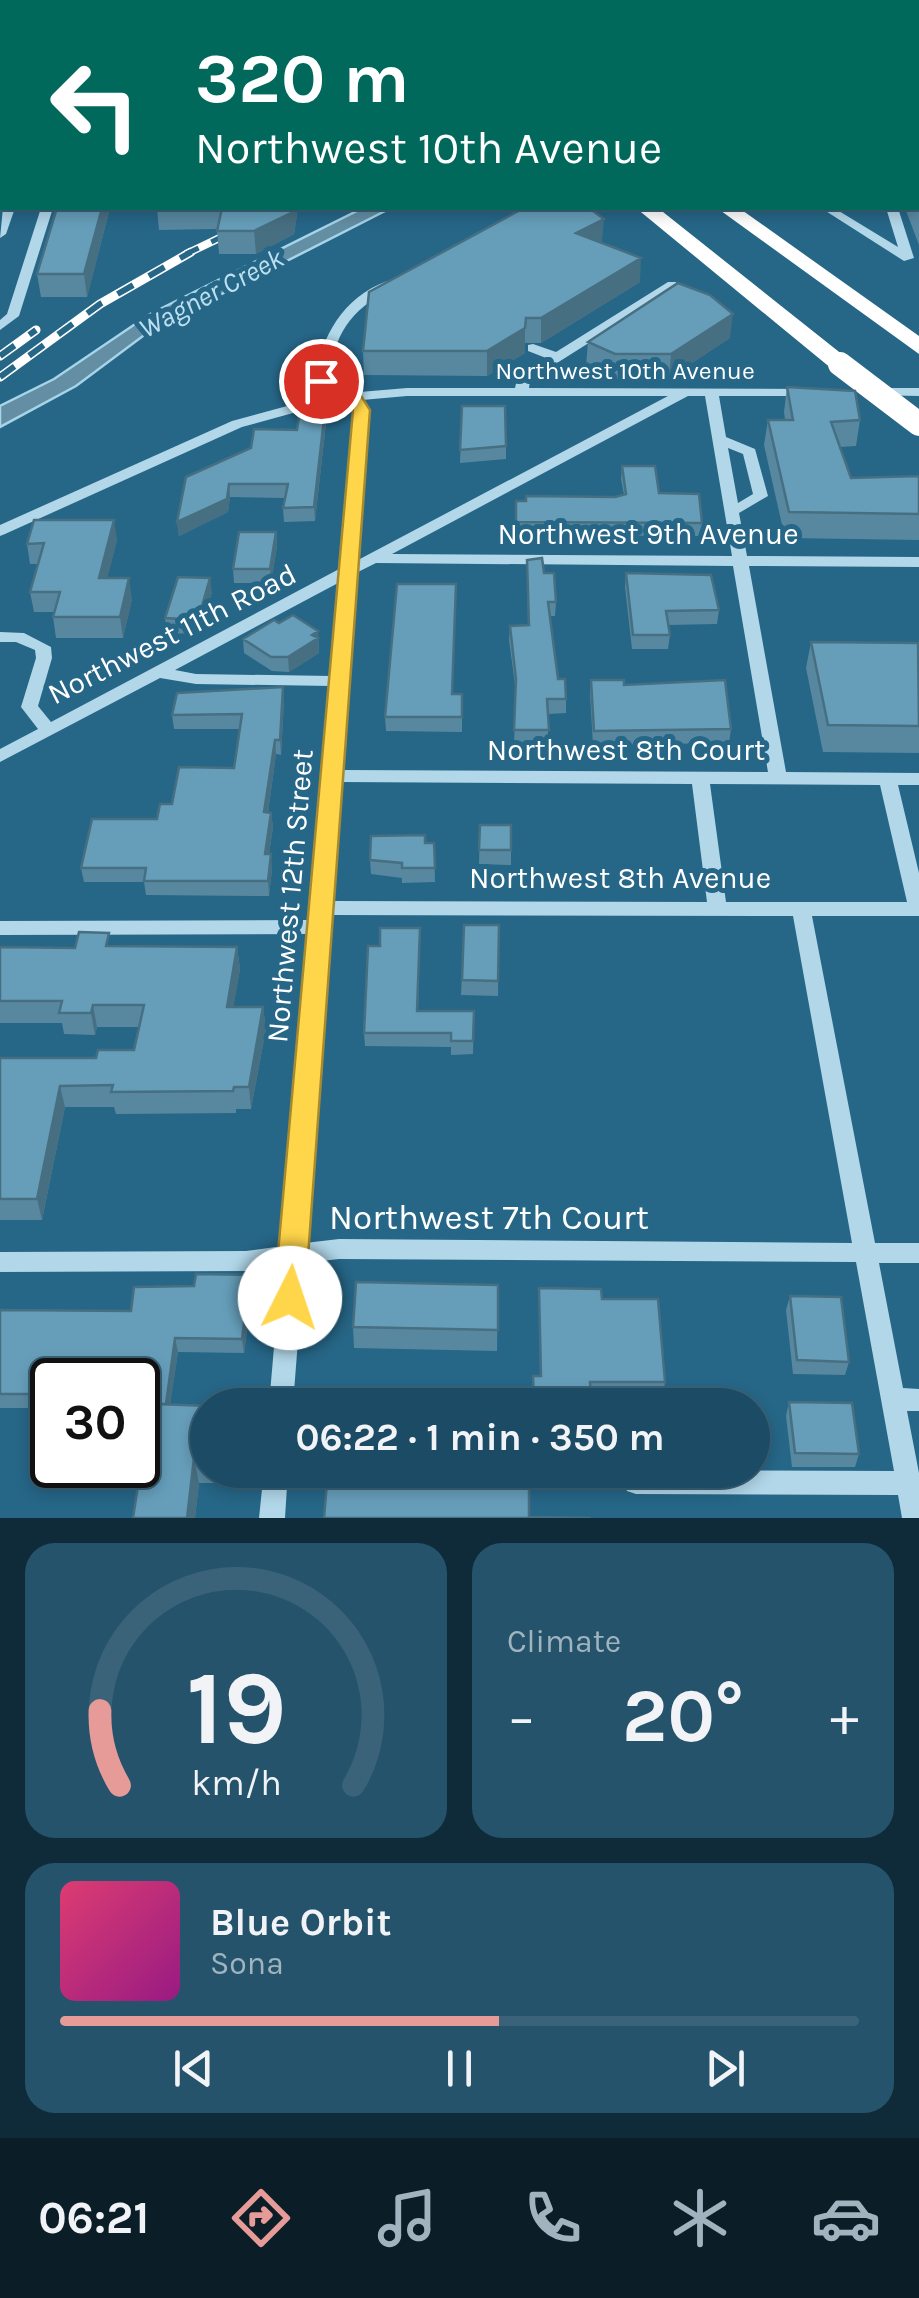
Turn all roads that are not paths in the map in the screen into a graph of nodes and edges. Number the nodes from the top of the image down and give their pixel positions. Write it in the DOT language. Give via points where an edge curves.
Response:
graph roads {
  1 [pos="8,210"];
  2 [pos="46,210"];
  3 [pos="648,210"];
  4 [pos="730,210"];
  5 [pos="738,210"];
  6 [pos="830,210"];
  7 [pos="893,210"];
  8 [pos="765,232"];
  9 [pos="0,234"];
  10 [pos="401,278"];
  11 [pos="386,285"];
  12 [pos="672,285"];
  13 [pos="405,294"];
  14 [pos="0,325"];
  15 [pos="919,347"];
  16 [pos="532,348"];
  17 [pos="556,358"];
  18 [pos="522,392"];
  19 [pos="686,392"];
  20 [pos="711,392"];
  21 [pos="817,392"];
  22 [pos="852,392"];
  23 [pos="919,392"];
  24 [pos="342,396"];
  25 [pos="919,424"];
  26 [pos="720,439"];
  27 [pos="733,511"];
  28 [pos="0,531"];
  29 [pos="378,558"];
  30 [pos="742,562"];
  31 [pos="919,562"];
  32 [pos="349,574"];
  33 [pos="0,638"];
  34 [pos="157,672"];
  35 [pos="341,681"];
  36 [pos="48,729"];
  37 [pos="0,756"];
  38 [pos="332,776"];
  39 [pos="700,778"];
  40 [pos="778,779"];
  41 [pos="888,779"];
  42 [pos="919,779"];
  43 [pos="717,907"];
  44 [pos="801,908"];
  45 [pos="919,909"];
  46 [pos="320,917"];
  47 [pos="0,928"];
  48 [pos="864,1253"];
  49 [pos="919,1253"];
  50 [pos="293,1255"];
  51 [pos="0,1262"];
  52 [pos="282,1388"];
  53 [pos="893,1399"];
  54 [pos="919,1400"];
  55 [pos="770,1482"];
  56 [pos="909,1482"];
  57 [pos="274,1488"];
  58 [pos="272,1518"];
  59 [pos="914,1518"];
  1 -- 9 [label="street"];
  2 -- 14 [label="street" via="13,316"];
  3 -- 25 [label="highway, bridge"];
  4 -- 8 [label="highway"];
  5 -- 8 [label="highway"];
  6 -- 7 [label="street" via="908,258"];
  8 -- 15 [label="highway"];
  10 -- 11 [label="street, Northwest 12th Street"];
  11 -- 13 [label="street"];
  11 -- 24 [label="street, Northwest 12th Street" via="351,307 330,334 321,381"];
  12 -- 17 [label="street"];
  16 -- 17 [label="street"];
  17 -- 18 [label="street" via="523,378"];
  18 -- 19 [label="street, Northwest 10th Avenue"];
  18 -- 24 [label="street, Northwest 10th Avenue"];
  19 -- 20 [label="street, Northwest 10th Avenue"];
  19 -- 29 [label="street, Northwest 11th Road"];
  20 -- 21 [label="street, Northwest 10th Avenue"];
  20 -- 26 [label="street"];
  22 -- 23 [label="street"];
  24 -- 28 [label="street, Northwest 10th Avenue" via="238,424"];
  24 -- 32 [label="street, Northwest 12th Street" via="362,410"];
  26 -- 27 [label="street"];
  26 -- 27 [label="street" via="750,452 761,496"];
  27 -- 30 [label="street"];
  29 -- 30 [label="street, Northwest 9th Avenue"];
  29 -- 32 [label="street, Northwest 11th Road"];
  30 -- 31 [label="street, Northwest 9th Avenue"];
  30 -- 40 [label="street"];
  32 -- 34 [label="street, Northwest 11th Road"];
  32 -- 35 [label="street, Northwest 12th Street"];
  33 -- 36 [label="street" via="43,646 29,707"];
  34 -- 35 [label="street" via="196,679"];
  34 -- 36 [label="street, Northwest 11th Road"];
  35 -- 38 [label="street, Northwest 12th Street"];
  36 -- 37 [label="street, Northwest 11th Road"];
  38 -- 39 [label="street, Northwest 8th Court"];
  38 -- 46 [label="street, Northwest 12th Street"];
  39 -- 40 [label="street, Northwest 8th Court"];
  39 -- 43 [label="street"];
  40 -- 41 [label="street, Northwest 8th Court"];
  41 -- 42 [label="street, Northwest 8th Court"];
  41 -- 45 [label="street"];
  43 -- 44 [label="street, Northwest 8th Avenue"];
  43 -- 46 [label="street, Northwest 8th Avenue"];
  44 -- 45 [label="street, Northwest 8th Avenue"];
  44 -- 48 [label="street"];
  46 -- 47 [label="street, Northwest 8th Avenue"];
  46 -- 50 [label="street, Northwest 12th Street"];
  48 -- 49 [label="street, Northwest 7th Court"];
  48 -- 50 [label="street, Northwest 7th Court" via="339,1249"];
  48 -- 53 [label="street"];
  50 -- 51 [label="street, Northwest 7th Court"];
  50 -- 52 [label="street, Northwest 12th Street"];
  53 -- 54 [label="street"];
  53 -- 56 [label="street"];
  55 -- 56 [label="street"];
  56 -- 59 [label="street"];
  57 -- 58 [label="street"];
}
